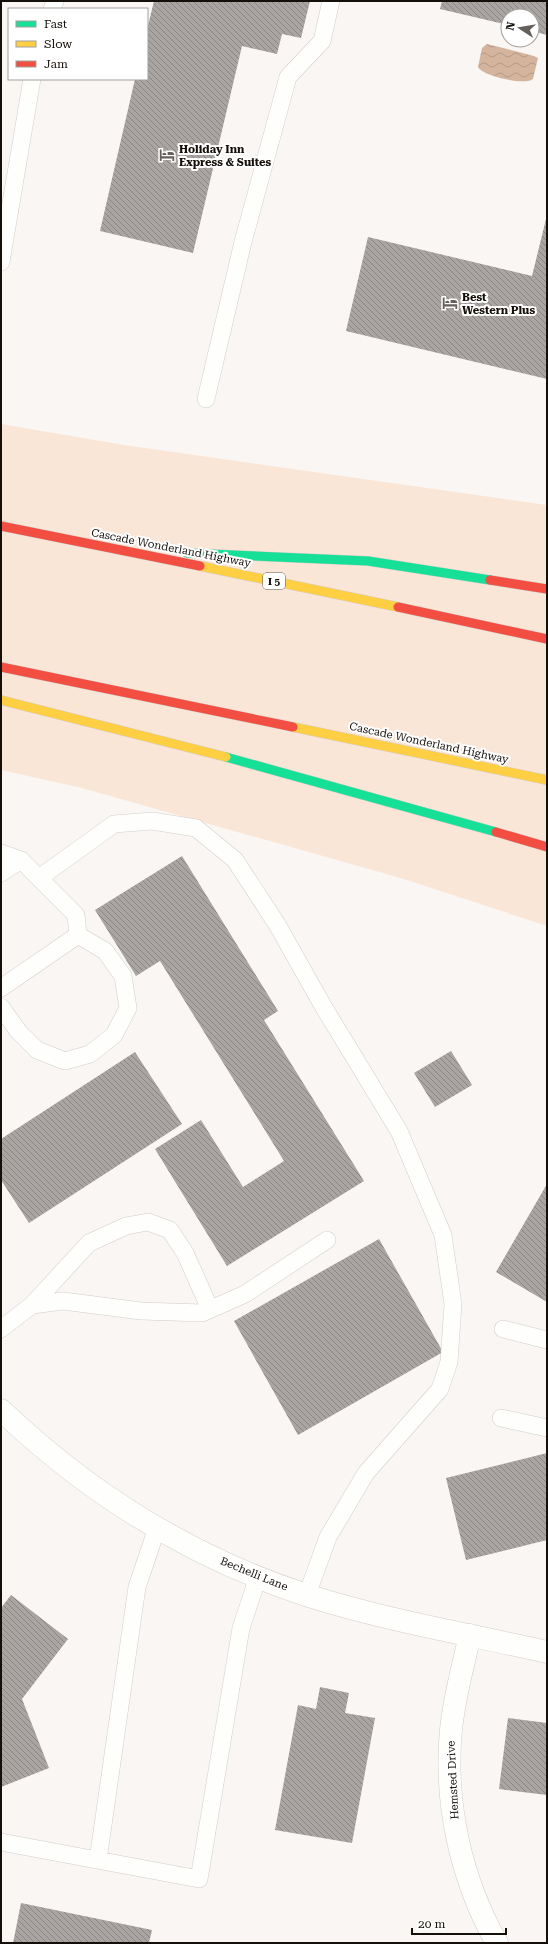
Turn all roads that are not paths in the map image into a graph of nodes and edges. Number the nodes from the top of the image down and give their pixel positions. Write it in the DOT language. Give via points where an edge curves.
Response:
graph roads {
  1 [pos="331,1"];
  2 [pos="32,80"];
  3 [pos="1,262"];
  4 [pos="206,399"];
  5 [pos="1,526"];
  6 [pos="114,550"];
  7 [pos="547,589"];
  8 [pos="547,640"];
  9 [pos="1,667"];
  10 [pos="1,700"];
  11 [pos="547,780"];
  12 [pos="547,847"];
  13 [pos="1,853"];
  14 [pos="21,860"];
  15 [pos="1,873"];
  16 [pos="39,878"];
  17 [pos="78,935"];
  18 [pos="1,988"];
  19 [pos="1,1007"];
  20 [pos="326,1240"];
  21 [pos="32,1305"];
  22 [pos="210,1309"];
  23 [pos="1,1329"];
  24 [pos="504,1329"];
  25 [pos="547,1340"];
  26 [pos="1,1410"];
  27 [pos="501,1418"];
  28 [pos="547,1428"];
  29 [pos="157,1528"];
  30 [pos="258,1577"];
  31 [pos="307,1595"];
  32 [pos="470,1635"];
  33 [pos="547,1652"];
  34 [pos="1,1842"];
  35 [pos="98,1860"];
  36 [pos="497,1943"];
  1 -- 4 [label="lane" via="322,41 288,78 243,242"];
  2 -- 3 [label="lane"];
  5 -- 6 [label="highway, Cascade Wonderland Highway / I 5"];
  6 -- 7 [label="highway" via="368,561"];
  6 -- 8 [label="highway, Cascade Wonderland Highway / I 5" via="302,587"];
  9 -- 11 [label="highway, Cascade Wonderland Highway"];
  10 -- 12 [label="highway" via="295,776"];
  13 -- 14 [label="lane"];
  14 -- 15 [label="lane"];
  14 -- 16 [label="lane"];
  16 -- 17 [label="lane" via="76,916"];
  16 -- 31 [label="lane" via="114,824 152,821 196,828 235,860 278,926 399,1131 443,1235 453,1304 449,1362 440,1389 366,1473 328,1537"];
  17 -- 18 [label="lane"];
  17 -- 19 [label="lane" via="105,951 123,976 128,1008 114,1035 90,1054 65,1061 37,1050 18,1031"];
  20 -- 22 [label="lane" via="245,1294"];
  21 -- 22 [label="lane" via="64,1301 141,1311 202,1313"];
  21 -- 22 [label="lane" via="89,1243 126,1226 148,1222 170,1230 184,1253"];
  21 -- 23 [label="lane"];
  24 -- 25 [label="lane"];
  26 -- 29 [label="street, Bechelli Lane" via="79,1477"];
  27 -- 28 [label="lane"];
  29 -- 30 [label="street, Bechelli Lane" via="207,1555"];
  29 -- 35 [label="lane" via="137,1587"];
  30 -- 31 [label="street, Bechelli Lane"];
  30 -- 35 [label="lane" via="241,1628 199,1879"];
  31 -- 32 [label="street, Bechelli Lane"];
  32 -- 33 [label="street, Bechelli Lane"];
  32 -- 36 [label="street, Hemsted Drive" via="451,1728 452,1803 464,1865 480,1911"];
  34 -- 35 [label="lane"];
}
